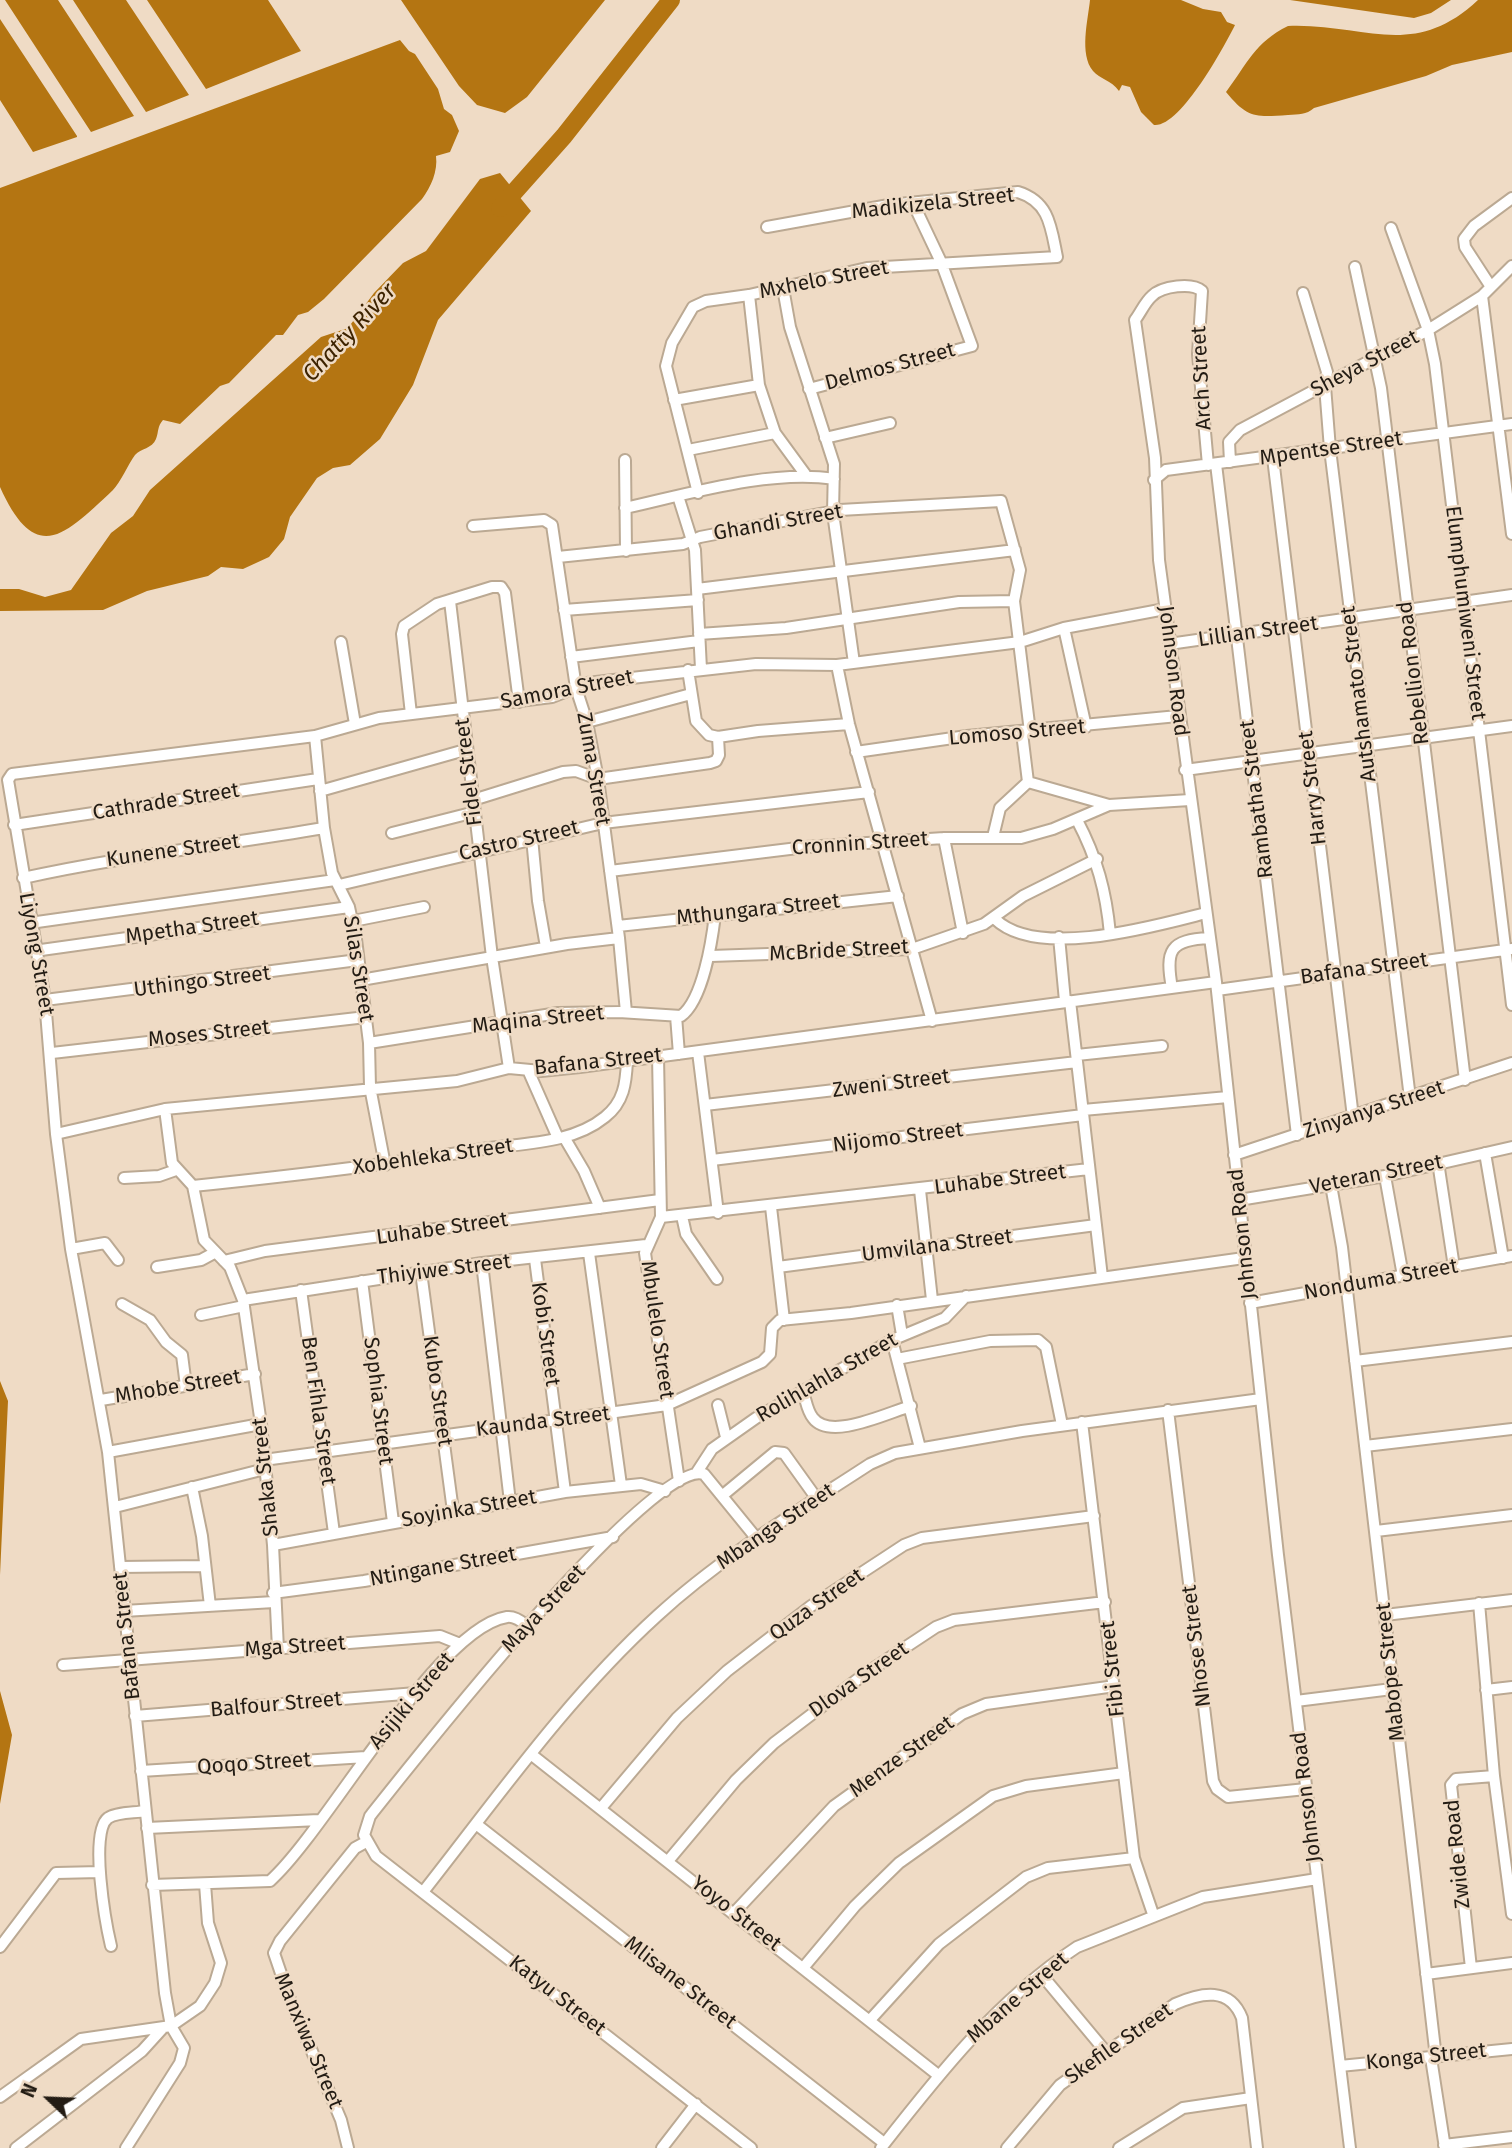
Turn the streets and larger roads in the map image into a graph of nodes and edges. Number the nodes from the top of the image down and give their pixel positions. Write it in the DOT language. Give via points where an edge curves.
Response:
graph roads {
  1 [pos="1512,198"];
  2 [pos="913,203"];
  3 [pos="767,227"];
  4 [pos="1391,228"];
  5 [pos="1057,257"];
  6 [pos="941,262"];
  7 [pos="1512,266"];
  8 [pos="1355,267"];
  9 [pos="1491,286"];
  10 [pos="783,288"];
  11 [pos="1303,292"];
  12 [pos="749,295"];
  13 [pos="1482,296"];
  14 [pos="1135,320"];
  15 [pos="1428,330"];
  16 [pos="1374,360"];
  17 [pos="759,385"];
  18 [pos="1325,386"];
  19 [pos="809,389"];
  20 [pos="674,400"];
  21 [pos="890,424"];
  22 [pos="1512,424"];
  23 [pos="1499,426"];
  24 [pos="1443,432"];
  25 [pos="775,433"];
  26 [pos="825,438"];
  27 [pos="1386,442"];
  28 [pos="1330,449"];
  29 [pos="688,450"];
  30 [pos="1273,458"];
  31 [pos="625,460"];
  32 [pos="1230,462"];
  33 [pos="1212,464"];
  34 [pos="805,474"];
  35 [pos="834,479"];
  36 [pos="1154,480"];
  37 [pos="698,493"];
  38 [pos="678,496"];
  39 [pos="625,508"];
  40 [pos="834,513"];
  41 [pos="473,526"];
  42 [pos="1512,534"];
  43 [pos="692,540"];
  44 [pos="1015,550"];
  45 [pos="626,551"];
  46 [pos="558,557"];
  47 [pos="842,570"];
  48 [pos="698,594"];
  49 [pos="1512,594"];
  50 [pos="450,601"];
  51 [pos="1014,601"];
  52 [pos="1463,601"];
  53 [pos="1165,609"];
  54 [pos="1407,609"];
  55 [pos="564,610"];
  56 [pos="849,617"];
  57 [pos="1349,618"];
  58 [pos="1064,628"];
  59 [pos="1294,628"];
  60 [pos="1237,636"];
  61 [pos="699,637"];
  62 [pos="341,642"];
  63 [pos="1020,642"];
  64 [pos="1169,644"];
  65 [pos="571,657"];
  66 [pos="853,663"];
  67 [pos="836,665"];
  68 [pos="701,669"];
  69 [pos="688,670"];
  70 [pos="576,688"];
  71 [pos="691,694"];
  72 [pos="519,702"];
  73 [pos="462,708"];
  74 [pos="411,714"];
  75 [pos="1178,716"];
  76 [pos="587,722"];
  77 [pos="355,724"];
  78 [pos="849,724"];
  79 [pos="1512,726"];
  80 [pos="1086,727"];
  81 [pos="1479,730"];
  82 [pos="1026,732"];
  83 [pos="315,736"];
  84 [pos="1422,736"];
  85 [pos="718,737"];
  86 [pos="1365,745"];
  87 [pos="465,751"];
  88 [pos="856,752"];
  89 [pos="1308,753"];
  90 [pos="1253,763"];
  91 [pos="1185,770"];
  92 [pos="10,775"];
  93 [pos="318,779"];
  94 [pos="598,779"];
  95 [pos="1028,782"];
  96 [pos="320,791"];
  97 [pos="869,792"];
  98 [pos="1190,800"];
  99 [pos="1109,805"];
  100 [pos="474,806"];
  101 [pos="1077,820"];
  102 [pos="603,823"];
  103 [pos="14,825"];
  104 [pos="324,828"];
  105 [pos="392,833"];
  106 [pos="993,837"];
  107 [pos="532,838"];
  108 [pos="944,838"];
  109 [pos="882,844"];
  110 [pos="479,850"];
  111 [pos="1097,859"];
  112 [pos="610,870"];
  113 [pos="23,878"];
  114 [pos="337,883"];
  115 [pos="898,896"];
  116 [pos="349,907"];
  117 [pos="424,907"];
  118 [pos="1206,913"];
  119 [pos="715,915"];
  120 [pos="995,919"];
  121 [pos="353,921"];
  122 [pos="30,923"];
  123 [pos="618,926"];
  124 [pos="963,933"];
  125 [pos="1110,934"];
  126 [pos="1059,937"];
  127 [pos="620,938"];
  128 [pos="1209,938"];
  129 [pos="546,947"];
  130 [pos="912,949"];
  131 [pos="1509,950"];
  132 [pos="34,951"];
  133 [pos="710,956"];
  134 [pos="492,957"];
  135 [pos="1448,957"];
  136 [pos="358,960"];
  137 [pos="1392,964"];
  138 [pos="1335,974"];
  139 [pos="361,980"];
  140 [pos="1278,981"];
  141 [pos="1216,986"];
  142 [pos="1172,988"];
  143 [pos="45,1000"];
  144 [pos="1068,1001"];
  145 [pos="1512,1004"];
  146 [pos="625,1012"];
  147 [pos="676,1016"];
  148 [pos="366,1017"];
  149 [pos="502,1021"];
  150 [pos="932,1021"];
  151 [pos="369,1043"];
  152 [pos="1162,1046"];
  153 [pos="698,1052"];
  154 [pos="52,1053"];
  155 [pos="679,1054"];
  156 [pos="658,1056"];
  157 [pos="1077,1058"];
  158 [pos="627,1060"];
  159 [pos="1512,1063"];
  160 [pos="509,1068"];
  161 [pos="528,1070"];
  162 [pos="1465,1080"];
  163 [pos="370,1087"];
  164 [pos="1228,1097"];
  165 [pos="1410,1098"];
  166 [pos="705,1105"];
  167 [pos="164,1109"];
  168 [pos="1083,1113"];
  169 [pos="1353,1117"];
  170 [pos="56,1134"];
  171 [pos="1297,1135"];
  172 [pos="561,1138"];
  173 [pos="1512,1147"];
  174 [pos="1485,1153"];
  175 [pos="1234,1155"];
  176 [pos="712,1160"];
  177 [pos="1438,1162"];
  178 [pos="385,1165"];
  179 [pos="1089,1169"];
  180 [pos="176,1170"];
  181 [pos="1385,1176"];
  182 [pos="124,1178"];
  183 [pos="1331,1185"];
  184 [pos="193,1186"];
  185 [pos="920,1190"];
  186 [pos="660,1200"];
  187 [pos="1239,1200"];
  188 [pos="771,1207"];
  189 [pos="600,1208"];
  190 [pos="718,1213"];
  191 [pos="682,1216"];
  192 [pos="661,1217"];
  193 [pos="1096,1225"];
  194 [pos="646,1245"];
  195 [pos="926,1246"];
  196 [pos="71,1249"];
  197 [pos="214,1253"];
  198 [pos="589,1253"];
  199 [pos="1507,1257"];
  200 [pos="1244,1258"];
  201 [pos="535,1259"];
  202 [pos="118,1260"];
  203 [pos="224,1261"];
  204 [pos="482,1263"];
  205 [pos="158,1267"];
  206 [pos="778,1267"];
  207 [pos="1454,1267"];
  208 [pos="421,1272"];
  209 [pos="1403,1276"];
  210 [pos="1102,1277"];
  211 [pos="717,1279"];
  212 [pos="362,1281"];
  213 [pos="1346,1287"];
  214 [pos="301,1290"];
  215 [pos="966,1296"];
  216 [pos="932,1300"];
  217 [pos="244,1303"];
  218 [pos="1250,1303"];
  219 [pos="122,1304"];
  220 [pos="897,1305"];
  221 [pos="201,1315"];
  222 [pos="784,1320"];
  223 [pos="897,1337"];
  224 [pos="1512,1342"];
  225 [pos="897,1359"];
  226 [pos="1355,1361"];
  227 [pos="255,1374"];
  228 [pos="186,1386"];
  229 [pos="803,1392"];
  230 [pos="1261,1399"];
  231 [pos="101,1400"];
  232 [pos="667,1405"];
  233 [pos="718,1405"];
  234 [pos="911,1406"];
  235 [pos="1167,1410"];
  236 [pos="610,1413"];
  237 [pos="556,1422"];
  238 [pos="1082,1422"];
  239 [pos="261,1424"];
  240 [pos="1062,1425"];
  241 [pos="500,1428"];
  242 [pos="1512,1429"];
  243 [pos="443,1435"];
  244 [pos="726,1437"];
  245 [pos="384,1443"];
  246 [pos="1365,1446"];
  247 [pos="920,1448"];
  248 [pos="324,1451"];
  249 [pos="108,1452"];
  250 [pos="265,1465"];
  251 [pos="697,1472"];
  252 [pos="679,1481"];
  253 [pos="621,1485"];
  254 [pos="192,1487"];
  255 [pos="665,1491"];
  256 [pos="565,1492"];
  257 [pos="723,1495"];
  258 [pos="817,1499"];
  259 [pos="510,1502"];
  260 [pos="115,1507"];
  261 [pos="453,1511"];
  262 [pos="1512,1515"];
  263 [pos="1094,1517"];
  264 [pos="393,1522"];
  265 [pos="1376,1531"];
  266 [pos="334,1533"];
  267 [pos="613,1537"];
  268 [pos="757,1539"];
  269 [pos="273,1545"];
  270 [pos="205,1566"];
  271 [pos="120,1567"];
  272 [pos="274,1597"];
  273 [pos="1512,1600"];
  274 [pos="1105,1602"];
  275 [pos="1479,1603"];
  276 [pos="210,1606"];
  277 [pos="124,1611"];
  278 [pos="1384,1615"];
  279 [pos="526,1625"];
  280 [pos="460,1644"];
  281 [pos="278,1649"];
  282 [pos="129,1658"];
  283 [pos="63,1665"];
  284 [pos="1115,1686"];
  285 [pos="1512,1687"];
  286 [pos="1392,1689"];
  287 [pos="1486,1689"];
  288 [pos="416,1693"];
  289 [pos="1296,1702"];
  290 [pos="135,1716"];
  291 [pos="532,1755"];
  292 [pos="366,1757"];
  293 [pos="141,1771"];
  294 [pos="1124,1773"];
  295 [pos="1494,1776"];
  296 [pos="1306,1789"];
  297 [pos="601,1808"];
  298 [pos="145,1811"];
  299 [pos="319,1820"];
  300 [pos="476,1824"];
  301 [pos="147,1828"];
  302 [pos="366,1842"];
  303 [pos="1134,1857"];
  304 [pos="668,1861"];
  305 [pos="100,1872"];
  306 [pos="1317,1879"];
  307 [pos="205,1884"];
  308 [pos="152,1885"];
  309 [pos="423,1892"];
  310 [pos="734,1913"];
  311 [pos="1153,1914"];
  312 [pos="1512,1914"];
  313 [pos="111,1946"];
  314 [pos="0,1947"];
  315 [pos="1512,1963"];
  316 [pos="803,1968"];
  317 [pos="1471,1968"];
  318 [pos="1041,1974"];
  319 [pos="1426,1974"];
  320 [pos="870,2020"];
  321 [pos="167,2027"];
  322 [pos="1512,2049"];
  323 [pos="1106,2052"];
  324 [pos="1433,2058"];
  325 [pos="1340,2066"];
  326 [pos="938,2075"];
  327 [pos="0,2097"];
  328 [pos="1251,2098"];
  329 [pos="696,2105"];
  330 [pos="1512,2137"];
  331 [pos="883,2146"];
  332 [pos="1445,2147"];
  333 [pos="16,2148"];
  334 [pos="126,2148"];
  335 [pos="348,2148"];
  336 [pos="662,2148"];
  337 [pos="751,2148"];
  338 [pos="1007,2148"];
  339 [pos="1119,2148"];
  340 [pos="1257,2148"];
  341 [pos="1350,2148"];
  1 -- 9 [label="street" via="1464,239"];
  2 -- 3 [label="street, Madikizela Street"];
  2 -- 5 [label="street, Madikizela Street" via="1005,191 1030,195 1048,215"];
  2 -- 6 [label="street"];
  4 -- 15 [label="street, Elumphumiweni Street"];
  5 -- 6 [label="street, Mxhelo Street"];
  6 -- 10 [label="street, Mxhelo Street" via="867,268"];
  6 -- 19 [label="street, Delmos Street" via="972,346"];
  7 -- 9 [label="street, Sheya Street"];
  8 -- 16 [label="street, Rebellion Road"];
  9 -- 13 [label="street, Sheya Street"];
  10 -- 12 [label="street, Mxhelo Street"];
  10 -- 19 [label="street"];
  11 -- 18 [label="street, Autshamato Street" via="1328,372"];
  12 -- 17 [label="street"];
  12 -- 20 [label="street, Mxhelo Street" via="706,301 689,312 667,359"];
  13 -- 15 [label="street, Sheya Street"];
  13 -- 23 [label="street"];
  14 -- 33 [label="street, Arch Street" via="1158,292 1188,286 1202,292 1198,354"];
  14 -- 36 [label="street, Johnson Road" via="1155,458"];
  15 -- 16 [label="street, Sheya Street"];
  15 -- 24 [label="street, Elumphumiweni Street"];
  16 -- 18 [label="street, Sheya Street"];
  16 -- 27 [label="street, Rebellion Road"];
  17 -- 20 [label="street"];
  17 -- 25 [label="street"];
  18 -- 28 [label="street, Autshamato Street"];
  18 -- 32 [label="street, Sheya Street" via="1236,434 1228,448"];
  19 -- 26 [label="street"];
  20 -- 29 [label="street, Mxhelo Street"];
  21 -- 26 [label="street"];
  22 -- 23 [label="street, Mpentse Street"];
  23 -- 24 [label="street, Mpentse Street"];
  23 -- 42 [label="street"];
  24 -- 27 [label="street, Mpentse Street"];
  24 -- 52 [label="street, Elumphumiweni Street"];
  25 -- 29 [label="street"];
  25 -- 34 [label="street"];
  26 -- 35 [label="street"];
  27 -- 28 [label="street, Mpentse Street"];
  27 -- 54 [label="street, Rebellion Road"];
  28 -- 30 [label="street, Mpentse Street"];
  28 -- 57 [label="street, Autshamato Street"];
  29 -- 37 [label="street, Mxhelo Street"];
  30 -- 32 [label="street, Mpentse Street"];
  30 -- 59 [label="street, Harry Street"];
  31 -- 39 [label="street"];
  32 -- 33 [label="street, Mpentse Street"];
  33 -- 36 [label="street, Mpentse Street" via="1166,470"];
  33 -- 60 [label="street, Rambatha Street"];
  34 -- 35 [label="street"];
  34 -- 37 [label="street"];
  35 -- 40 [label="street"];
  36 -- 53 [label="street, Johnson Road"];
  37 -- 38 [label="street"];
  38 -- 39 [label="street"];
  38 -- 43 [label="street"];
  39 -- 45 [label="street"];
  40 -- 43 [label="street, Ghandi Street"];
  40 -- 44 [label="street, Ghandi Street" via="1001,500"];
  40 -- 47 [label="street"];
  41 -- 46 [label="street, Zuma Street" via="544,520 552,526"];
  43 -- 45 [label="street, Ghandi Street"];
  43 -- 48 [label="street"];
  44 -- 47 [label="street"];
  44 -- 51 [label="street" via="1020,573"];
  45 -- 46 [label="street, Ghandi Street"];
  46 -- 55 [label="street, Zuma Street"];
  47 -- 48 [label="street"];
  47 -- 56 [label="street"];
  48 -- 55 [label="street"];
  48 -- 61 [label="street"];
  49 -- 52 [label="street, Lillian Street"];
  50 -- 72 [label="street" via="492,587 503,590"];
  50 -- 73 [label="street, Fidel Street"];
  50 -- 74 [label="street" via="424,611 402,630"];
  51 -- 56 [label="street"];
  51 -- 63 [label="street"];
  52 -- 54 [label="street, Lillian Street"];
  52 -- 81 [label="street, Elumphumiweni Street"];
  53 -- 58 [label="street, Samora Street"];
  53 -- 64 [label="street, Johnson Road"];
  54 -- 57 [label="street, Lillian Street"];
  54 -- 84 [label="street, Rebellion Road"];
  55 -- 65 [label="street, Zuma Street"];
  56 -- 61 [label="street"];
  56 -- 66 [label="street"];
  57 -- 59 [label="street, Lillian Street"];
  57 -- 86 [label="street, Autshamato Street"];
  58 -- 63 [label="street, Samora Street"];
  58 -- 80 [label="street"];
  59 -- 60 [label="street, Lillian Street"];
  59 -- 89 [label="street, Harry Street"];
  60 -- 64 [label="street, Lillian Street"];
  60 -- 90 [label="street, Rambatha Street"];
  61 -- 65 [label="street"];
  61 -- 68 [label="street"];
  62 -- 77 [label="street"];
  63 -- 66 [label="street, Samora Street"];
  63 -- 82 [label="street"];
  64 -- 75 [label="street, Johnson Road"];
  65 -- 70 [label="street, Zuma Street"];
  66 -- 67 [label="street, Samora Street"];
  67 -- 68 [label="street, Samora Street"];
  67 -- 78 [label="street"];
  68 -- 69 [label="street, Samora Street"];
  69 -- 70 [label="street, Samora Street"];
  69 -- 71 [label="street"];
  70 -- 72 [label="street, Samora Street"];
  70 -- 76 [label="street, Zuma Street"];
  71 -- 76 [label="street"];
  71 -- 85 [label="street" via="699,726"];
  72 -- 73 [label="street, Samora Street"];
  73 -- 74 [label="street, Samora Street"];
  73 -- 87 [label="street, Fidel Street"];
  74 -- 77 [label="street, Samora Street"];
  75 -- 80 [label="street, Lomoso Street"];
  75 -- 91 [label="street, Johnson Road"];
  76 -- 94 [label="street, Zuma Street"];
  77 -- 83 [label="street, Samora Street"];
  78 -- 85 [label="street"];
  78 -- 88 [label="street"];
  79 -- 81 [label="street"];
  80 -- 82 [label="street, Lomoso Street"];
  81 -- 84 [label="street"];
  81 -- 131 [label="street, Elumphumiweni Street"];
  82 -- 88 [label="street, Lomoso Street"];
  82 -- 95 [label="street"];
  83 -- 92 [label="street, Samora Street"];
  83 -- 93 [label="street, Silas Street"];
  84 -- 86 [label="street"];
  84 -- 135 [label="street, Rebellion Road"];
  85 -- 94 [label="street" via="716,761"];
  86 -- 89 [label="street"];
  86 -- 137 [label="street, Autshamato Street"];
  87 -- 96 [label="street"];
  87 -- 100 [label="street, Fidel Street"];
  88 -- 97 [label="street"];
  89 -- 90 [label="street"];
  89 -- 138 [label="street, Harry Street"];
  90 -- 91 [label="street"];
  90 -- 140 [label="street, Rambatha Street"];
  91 -- 98 [label="street, Johnson Road"];
  92 -- 103 [label="street, Liyong Street"];
  93 -- 96 [label="street, Silas Street"];
  93 -- 103 [label="street, Cathrade Street"];
  94 -- 100 [label="street" via="576,771 563,772"];
  94 -- 102 [label="street, Zuma Street"];
  95 -- 99 [label="street"];
  95 -- 106 [label="street" via="1000,808"];
  96 -- 104 [label="street, Silas Street"];
  97 -- 102 [label="street, Castro Street"];
  97 -- 109 [label="street"];
  98 -- 99 [label="street"];
  98 -- 118 [label="street, Johnson Road"];
  99 -- 101 [label="street, Cronnin Street"];
  100 -- 105 [label="street"];
  100 -- 110 [label="street, Fidel Street"];
  101 -- 106 [label="street, Cronnin Street" via="1026,837"];
  101 -- 111 [label="street"];
  102 -- 107 [label="street, Castro Street"];
  102 -- 112 [label="street, Zuma Street"];
  103 -- 113 [label="street, Liyong Street"];
  104 -- 113 [label="street, Kunene Street" via="100,861"];
  104 -- 114 [label="street, Silas Street"];
  106 -- 108 [label="street, Cronnin Street"];
  107 -- 110 [label="street, Castro Street"];
  107 -- 129 [label="street"];
  108 -- 109 [label="street, Cronnin Street"];
  108 -- 124 [label="street"];
  109 -- 112 [label="street, Cronnin Street" via="798,848"];
  109 -- 115 [label="street"];
  110 -- 114 [label="street, Castro Street"];
  110 -- 134 [label="street, Fidel Street"];
  111 -- 120 [label="street, McBride Street" via="1023,896"];
  111 -- 125 [label="street"];
  112 -- 123 [label="street, Zuma Street"];
  113 -- 122 [label="street, Liyong Street"];
  114 -- 116 [label="street, Silas Street"];
  114 -- 122 [label="street, Castro Street"];
  115 -- 119 [label="street, Mthungara Street"];
  115 -- 130 [label="street"];
  116 -- 121 [label="street, Silas Street"];
  116 -- 132 [label="street, Mpetha Street"];
  117 -- 121 [label="street"];
  118 -- 125 [label="street"];
  118 -- 128 [label="street, Johnson Road"];
  119 -- 123 [label="street, Mthungara Street"];
  119 -- 133 [label="street"];
  120 -- 124 [label="street, McBride Street"];
  120 -- 126 [label="street" via="1014,933"];
  121 -- 136 [label="street, Silas Street"];
  122 -- 132 [label="street, Liyong Street"];
  123 -- 127 [label="street, Zuma Street"];
  124 -- 130 [label="street, McBride Street"];
  125 -- 126 [label="street"];
  126 -- 144 [label="street"];
  127 -- 129 [label="street"];
  127 -- 146 [label="street, Zuma Street"];
  128 -- 141 [label="street, Johnson Road"];
  128 -- 142 [label="street" via="1183,940 1175,946 1169,964"];
  129 -- 134 [label="street"];
  130 -- 133 [label="street, McBride Street"];
  130 -- 150 [label="street"];
  131 -- 135 [label="street, Bafana Street"];
  131 -- 145 [label="street, Elumphumiweni Street"];
  132 -- 143 [label="street, Liyong Street"];
  133 -- 147 [label="street" via="686,1012"];
  134 -- 139 [label="street"];
  134 -- 149 [label="street, Fidel Street"];
  135 -- 137 [label="street, Bafana Street"];
  135 -- 162 [label="street, Rebellion Road"];
  136 -- 139 [label="street, Silas Street"];
  136 -- 143 [label="street, Uthingo Street"];
  137 -- 138 [label="street, Bafana Street"];
  137 -- 165 [label="street, Autshamato Street"];
  138 -- 140 [label="street, Bafana Street"];
  138 -- 169 [label="street, Harry Street"];
  139 -- 148 [label="street, Silas Street"];
  140 -- 141 [label="street, Bafana Street"];
  140 -- 171 [label="street, Rambatha Street"];
  141 -- 142 [label="street, Bafana Street"];
  141 -- 164 [label="street, Johnson Road"];
  142 -- 144 [label="street, Bafana Street"];
  143 -- 154 [label="street, Liyong Street"];
  144 -- 150 [label="street, Bafana Street"];
  144 -- 157 [label="street"];
  146 -- 147 [label="street, Maqina Street"];
  146 -- 149 [label="street, Maqina Street" via="558,1013"];
  147 -- 155 [label="street"];
  148 -- 151 [label="street, Silas Street"];
  148 -- 154 [label="street, Moses Street"];
  149 -- 151 [label="street, Maqina Street"];
  149 -- 160 [label="street, Fidel Street"];
  150 -- 153 [label="street, Bafana Street"];
  151 -- 163 [label="street, Silas Street"];
  152 -- 157 [label="street, Zweni Street"];
  153 -- 155 [label="street, Bafana Street"];
  153 -- 166 [label="street"];
  154 -- 170 [label="street, Liyong Street"];
  155 -- 156 [label="street, Bafana Street"];
  156 -- 158 [label="street, Bafana Street"];
  156 -- 186 [label="street"];
  157 -- 166 [label="street, Zweni Street"];
  157 -- 168 [label="street"];
  158 -- 161 [label="street, Bafana Street"];
  158 -- 172 [label="street, Xobehleka Street" via="624,1091 612,1111 584,1130"];
  159 -- 162 [label="street, Zinyanya Street"];
  160 -- 161 [label="street, Bafana Street"];
  160 -- 163 [label="street, Bafana Street" via="469,1079"];
  161 -- 172 [label="street"];
  162 -- 165 [label="street, Zinyanya Street"];
  163 -- 167 [label="street, Bafana Street"];
  163 -- 178 [label="street, Silas Street"];
  164 -- 168 [label="street, Nijomo Street"];
  164 -- 175 [label="street, Johnson Road"];
  165 -- 169 [label="street, Zinyanya Street"];
  166 -- 176 [label="street"];
  167 -- 170 [label="street, Bafana Street"];
  167 -- 180 [label="street" via="169,1154"];
  168 -- 176 [label="street, Nijomo Street"];
  168 -- 179 [label="street"];
  169 -- 171 [label="street, Zinyanya Street"];
  170 -- 196 [label="street, Bafana Street"];
  171 -- 175 [label="street, Zinyanya Street"];
  172 -- 178 [label="street, Xobehleka Street"];
  172 -- 189 [label="street" via="584,1171"];
  173 -- 174 [label="street, Veteran Street"];
  174 -- 177 [label="street, Veteran Street"];
  174 -- 199 [label="street"];
  175 -- 187 [label="street, Johnson Road"];
  176 -- 190 [label="street"];
  177 -- 181 [label="street, Veteran Street"];
  177 -- 207 [label="street"];
  178 -- 184 [label="street, Xobehleka Street"];
  179 -- 185 [label="street, Luhabe Street"];
  179 -- 193 [label="street"];
  180 -- 182 [label="street"];
  180 -- 184 [label="street"];
  181 -- 183 [label="street, Veteran Street"];
  181 -- 209 [label="street"];
  183 -- 187 [label="street, Veteran Street"];
  183 -- 213 [label="street, Mabope Street"];
  184 -- 197 [label="street, Shaka Street" via="200,1229"];
  185 -- 188 [label="street, Luhabe Street"];
  185 -- 195 [label="street"];
  186 -- 189 [label="street, Luhabe Street"];
  186 -- 192 [label="street"];
  187 -- 200 [label="street, Johnson Road"];
  188 -- 190 [label="street, Luhabe Street"];
  188 -- 206 [label="street"];
  189 -- 203 [label="street, Luhabe Street" via="265,1251"];
  190 -- 191 [label="street, Luhabe Street"];
  191 -- 192 [label="street, Luhabe Street"];
  191 -- 211 [label="street" via="686,1234"];
  192 -- 194 [label="street, Mbulelo Street"];
  193 -- 195 [label="street, Umvilana Street"];
  193 -- 210 [label="street"];
  194 -- 198 [label="street, Thiyiwe Street"];
  194 -- 232 [label="street, Mbulelo Street"];
  195 -- 206 [label="street, Umvilana Street"];
  195 -- 216 [label="street"];
  196 -- 202 [label="street" via="105,1244"];
  196 -- 231 [label="street, Bafana Street"];
  197 -- 203 [label="street, Shaka Street"];
  197 -- 205 [label="street" via="201,1260"];
  198 -- 201 [label="street, Thiyiwe Street"];
  198 -- 236 [label="street"];
  199 -- 207 [label="street, Nonduma Street"];
  200 -- 210 [label="street"];
  200 -- 218 [label="street, Johnson Road"];
  201 -- 204 [label="street, Thiyiwe Street"];
  201 -- 237 [label="street, Kobi Street"];
  203 -- 217 [label="street, Shaka Street" via="236,1278"];
  204 -- 208 [label="street, Thiyiwe Street"];
  204 -- 241 [label="street"];
  206 -- 222 [label="street"];
  207 -- 209 [label="street, Nonduma Street"];
  208 -- 212 [label="street, Thiyiwe Street"];
  208 -- 243 [label="street, Kubo Street"];
  209 -- 213 [label="street, Nonduma Street"];
  210 -- 215 [label="street"];
  212 -- 214 [label="street, Thiyiwe Street"];
  212 -- 245 [label="street, Sophia Street"];
  213 -- 218 [label="street, Nonduma Street"];
  213 -- 226 [label="street, Mabope Street"];
  214 -- 217 [label="street, Thiyiwe Street"];
  214 -- 248 [label="street, Ben Fihla Street"];
  215 -- 216 [label="street"];
  215 -- 223 [label="street, Rolihlahla Street" via="951,1315"];
  216 -- 220 [label="street"];
  217 -- 221 [label="street"];
  217 -- 227 [label="street, Shaka Street"];
  218 -- 230 [label="street, Johnson Road"];
  219 -- 228 [label="street" via="149,1320 182,1355"];
  220 -- 222 [label="street"];
  220 -- 223 [label="street"];
  222 -- 232 [label="street, Kaunda Street" via="772,1328 769,1354 762,1362"];
  223 -- 225 [label="street"];
  223 -- 229 [label="street, Rolihlahla Street"];
  224 -- 226 [label="street"];
  225 -- 234 [label="street"];
  225 -- 240 [label="street" via="990,1341 1038,1340 1046,1347"];
  226 -- 246 [label="street, Mabope Street"];
  227 -- 228 [label="street, Mhobe Street"];
  227 -- 239 [label="street, Shaka Street"];
  228 -- 231 [label="street, Mhobe Street"];
  229 -- 234 [label="street" via="813,1418 829,1428"];
  229 -- 244 [label="street, Rolihlahla Street"];
  230 -- 235 [label="street, Mbanga Street"];
  230 -- 289 [label="street, Johnson Road"];
  231 -- 249 [label="street, Bafana Street"];
  232 -- 236 [label="street, Kaunda Street"];
  232 -- 252 [label="street, Mbulelo Street"];
  233 -- 244 [label="street"];
  234 -- 247 [label="street"];
  235 -- 238 [label="street, Mbanga Street"];
  235 -- 296 [label="street, Nhose Street" via="1213,1781 1228,1797"];
  236 -- 237 [label="street, Kaunda Street"];
  236 -- 253 [label="street"];
  237 -- 241 [label="street, Kaunda Street"];
  237 -- 256 [label="street, Kobi Street"];
  238 -- 240 [label="street, Mbanga Street"];
  238 -- 263 [label="street, Fibi Street"];
  239 -- 249 [label="street"];
  239 -- 250 [label="street, Shaka Street"];
  240 -- 247 [label="street, Mbanga Street"];
  241 -- 243 [label="street, Kaunda Street"];
  241 -- 259 [label="street"];
  242 -- 246 [label="street"];
  243 -- 245 [label="street, Kaunda Street"];
  243 -- 261 [label="street, Kubo Street"];
  244 -- 251 [label="street, Rolihlahla Street" via="704,1457"];
  245 -- 248 [label="street, Kaunda Street"];
  245 -- 264 [label="street, Sophia Street"];
  246 -- 265 [label="street, Mabope Street"];
  247 -- 258 [label="street, Mbanga Street" via="880,1459"];
  248 -- 250 [label="street, Kaunda Street"];
  248 -- 266 [label="street, Ben Fihla Street"];
  249 -- 260 [label="street, Bafana Street"];
  250 -- 254 [label="street, Kaunda Street"];
  250 -- 269 [label="street, Shaka Street"];
  251 -- 252 [label="street, Maya Street"];
  251 -- 257 [label="street"];
  252 -- 255 [label="street, Maya Street"];
  253 -- 255 [label="street, Soyinka Street" via="649,1485"];
  253 -- 256 [label="street, Soyinka Street"];
  254 -- 260 [label="street, Kaunda Street"];
  254 -- 270 [label="street"];
  255 -- 267 [label="street, Maya Street"];
  256 -- 259 [label="street, Soyinka Street"];
  257 -- 258 [label="street" via="775,1452 784,1453"];
  257 -- 268 [label="street"];
  258 -- 268 [label="street, Mbanga Street"];
  259 -- 261 [label="street, Soyinka Street"];
  260 -- 271 [label="street, Bafana Street"];
  261 -- 264 [label="street, Soyinka Street"];
  262 -- 265 [label="street"];
  263 -- 274 [label="street, Fibi Street"];
  263 -- 297 [label="street, Quza Street" via="922,1538 904,1545 811,1606 708,1687"];
  264 -- 266 [label="street, Soyinka Street"];
  265 -- 278 [label="street, Mabope Street"];
  266 -- 269 [label="street, Soyinka Street"];
  267 -- 272 [label="street, Ntingane Street"];
  267 -- 279 [label="street, Maya Street"];
  268 -- 291 [label="street, Mbanga Street" via="656,1616 589,1685"];
  269 -- 272 [label="street, Shaka Street"];
  270 -- 271 [label="street"];
  270 -- 276 [label="street"];
  271 -- 277 [label="street, Bafana Street"];
  272 -- 276 [label="street, Ntingane Street"];
  272 -- 281 [label="street, Shaka Street"];
  273 -- 275 [label="street"];
  274 -- 284 [label="street, Fibi Street"];
  274 -- 304 [label="street, Dlova Street" via="954,1620 936,1627 774,1743 736,1780"];
  275 -- 278 [label="street"];
  275 -- 287 [label="street"];
  276 -- 277 [label="street, Ntingane Street"];
  277 -- 282 [label="street, Bafana Street"];
  278 -- 286 [label="street, Mabope Street"];
  279 -- 280 [label="street, Asijiki Street" via="503,1618"];
  279 -- 302 [label="street, Maya Street" via="370,1816"];
  280 -- 281 [label="street, Mga Street" via="440,1636"];
  280 -- 288 [label="street, Asijiki Street"];
  281 -- 282 [label="street, Mga Street"];
  282 -- 283 [label="street, Mga Street"];
  282 -- 290 [label="street, Bafana Street"];
  284 -- 294 [label="street, Fibi Street"];
  284 -- 310 [label="street, Menze Street" via="986,1704 962,1714 834,1806"];
  285 -- 287 [label="street"];
  286 -- 289 [label="street"];
  286 -- 319 [label="street, Mabope Street"];
  287 -- 295 [label="street"];
  288 -- 290 [label="street, Balfour Street"];
  288 -- 292 [label="street, Asijiki Street"];
  289 -- 296 [label="street, Johnson Road"];
  290 -- 293 [label="street, Bafana Street"];
  291 -- 297 [label="street, Yoyo Street"];
  291 -- 300 [label="street, Mbanga Street"];
  292 -- 293 [label="street, Qoqo Street"];
  292 -- 299 [label="street, Asijiki Street"];
  293 -- 298 [label="street, Bafana Street"];
  294 -- 303 [label="street, Fibi Street"];
  294 -- 316 [label="street" via="1026,1786 993,1796 891,1870"];
  295 -- 312 [label="street"];
  295 -- 317 [label="street, Zwide Road" via="1456,1779 1451,1785"];
  296 -- 306 [label="street, Johnson Road"];
  297 -- 304 [label="street, Yoyo Street"];
  298 -- 301 [label="street, Bafana Street"];
  298 -- 305 [label="street" via="106,1820"];
  299 -- 301 [label="street"];
  299 -- 307 [label="street, Asijiki Street" via="270,1881"];
  300 -- 309 [label="street, Mbanga Street"];
  300 -- 331 [label="street, Mlisane Street"];
  301 -- 308 [label="street, Bafana Street"];
  302 -- 309 [label="street, Katyu Street" via="376,1856"];
  302 -- 335 [label="street, Manxiwa Street" via="355,1848 274,1953 346,2132"];
  303 -- 311 [label="street, Fibi Street"];
  303 -- 320 [label="street" via="1048,1868 1026,1877 939,1944"];
  304 -- 310 [label="street, Yoyo Street"];
  305 -- 313 [label="street"];
  305 -- 314 [label="street" via="56,1873"];
  306 -- 311 [label="street, Mbane Street" via="1225,1891"];
  306 -- 325 [label="street, Johnson Road"];
  307 -- 308 [label="street, Asijiki Street"];
  307 -- 321 [label="street" via="206,1912 220,1973 200,2006"];
  308 -- 321 [label="street, Bafana Street"];
  309 -- 329 [label="street, Katyu Street"];
  310 -- 316 [label="street, Yoyo Street"];
  311 -- 318 [label="street, Mbane Street" via="1077,1947"];
  315 -- 317 [label="street"];
  316 -- 320 [label="street, Yoyo Street"];
  317 -- 319 [label="street"];
  318 -- 323 [label="street"];
  318 -- 326 [label="street, Mbane Street" via="980,2027"];
  319 -- 324 [label="street, Mabope Street"];
  320 -- 326 [label="street, Yoyo Street"];
  321 -- 327 [label="street" via="81,2039"];
  321 -- 333 [label="street"];
  321 -- 334 [label="street, Bafana Street" via="184,2048 183,2056"];
  322 -- 324 [label="street, Konga Street"];
  323 -- 328 [label="street, Skefile Street" via="1175,2004 1223,1995 1242,2018"];
  323 -- 338 [label="street, Skefile Street" via="1050,2094"];
  324 -- 325 [label="street, Konga Street"];
  324 -- 332 [label="street, Mabope Street"];
  325 -- 341 [label="street, Johnson Road"];
  326 -- 331 [label="street, Mbane Street"];
  328 -- 339 [label="street" via="1183,2108"];
  328 -- 340 [label="street, Skefile Street"];
  329 -- 336 [label="street"];
  329 -- 337 [label="street, Katyu Street"];
  330 -- 332 [label="street"];
}
